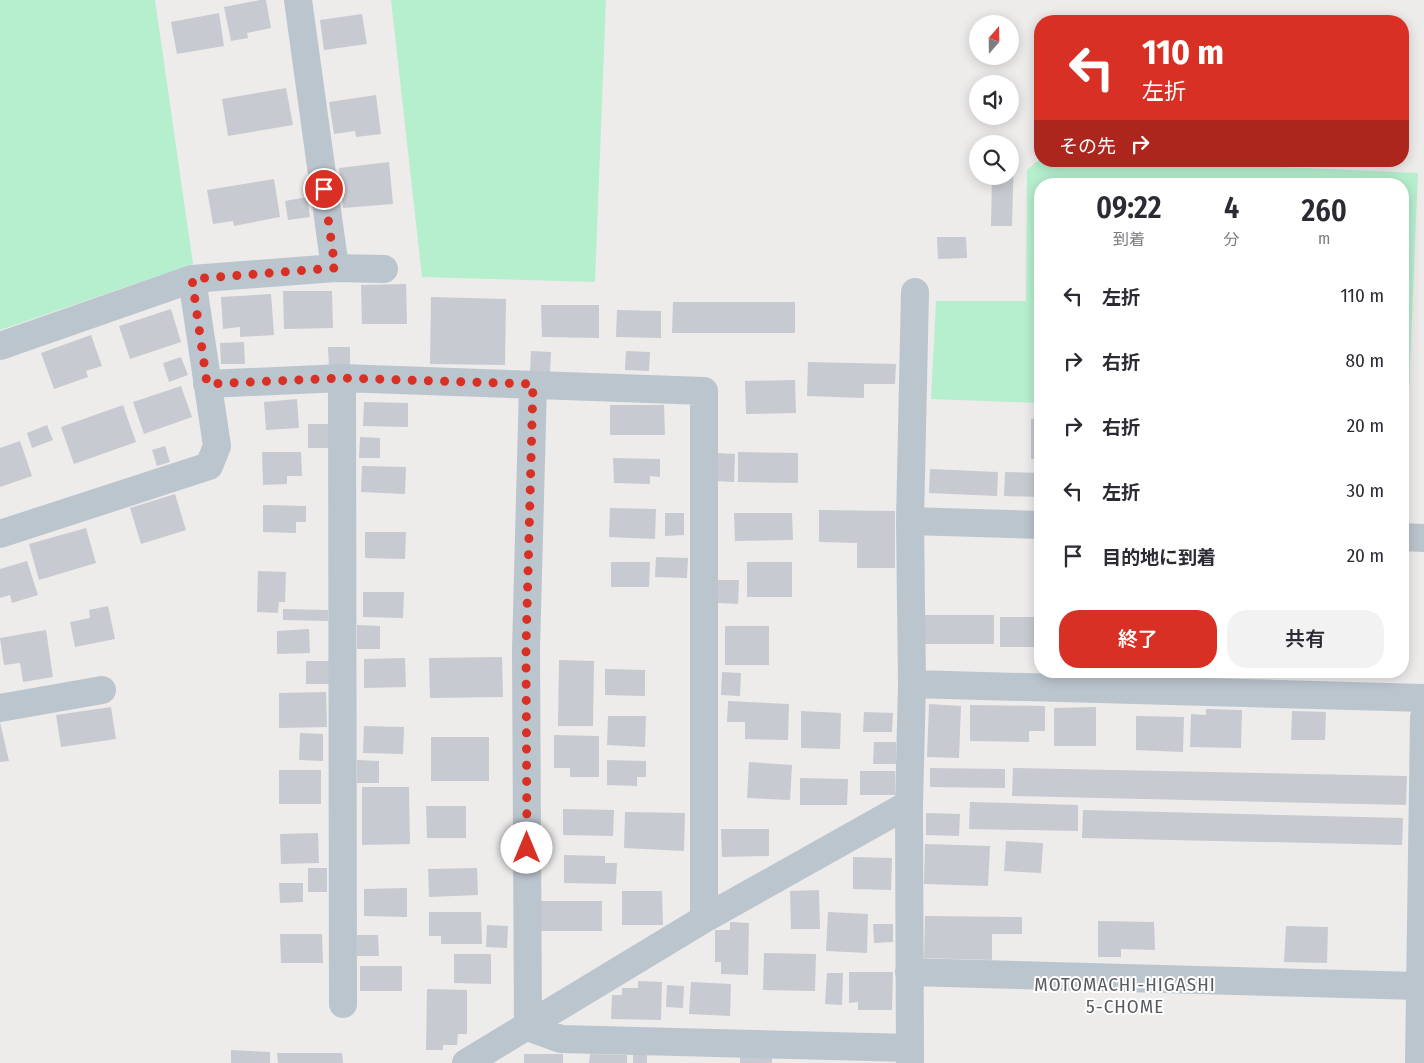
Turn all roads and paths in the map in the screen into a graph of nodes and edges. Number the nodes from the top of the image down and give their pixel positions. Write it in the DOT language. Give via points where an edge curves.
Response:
graph roads {
  1 [pos="298,0"];
  2 [pos="335,268"];
  3 [pos="384,269"];
  4 [pos="192,279"];
  5 [pos="915,292"];
  6 [pos="0,346"];
  7 [pos="342,378"];
  8 [pos="207,384"];
  9 [pos="533,384"];
  10 [pos="910,521"];
  11 [pos="1034,525"];
  12 [pos="0,534"];
  13 [pos="1409,537"];
  14 [pos="1424,538"];
  15 [pos="912,684"];
  16 [pos="102,690"];
  17 [pos="1424,698"];
  18 [pos="0,708"];
  19 [pos="1424,717"];
  20 [pos="909,804"];
  21 [pos="704,919"];
  22 [pos="909,972"];
  23 [pos="1419,986"];
  24 [pos="343,1004"];
  25 [pos="1422,1024"];
  26 [pos="528,1027"];
  27 [pos="910,1056"];
  28 [pos="466,1063"];
  29 [pos="1419,1063"];
  1 -- 2 [label="street"];
  2 -- 3 [label="street"];
  2 -- 4 [label="street"];
  4 -- 6 [label="street"];
  4 -- 8 [label="street"];
  5 -- 10 [label="street"];
  7 -- 8 [label="street"];
  7 -- 9 [label="street"];
  7 -- 24 [label="street"];
  8 -- 12 [label="street" via="217,446 209,466"];
  9 -- 21 [label="street" via="704,391"];
  9 -- 26 [label="street" via="526,649"];
  10 -- 11 [label="street"];
  10 -- 15 [label="street"];
  13 -- 14 [label="street"];
  15 -- 17 [label="street"];
  15 -- 20 [label="street"];
  16 -- 18 [label="street"];
  19 -- 23 [label="street"];
  20 -- 21 [label="street"];
  20 -- 22 [label="street"];
  21 -- 26 [label="street"];
  22 -- 23 [label="street"];
  22 -- 27 [label="street"];
  23 -- 25 [label="street"];
  25 -- 29 [label="street"];
  26 -- 27 [label="street" via="561,1039"];
  26 -- 28 [label="street"];
}
